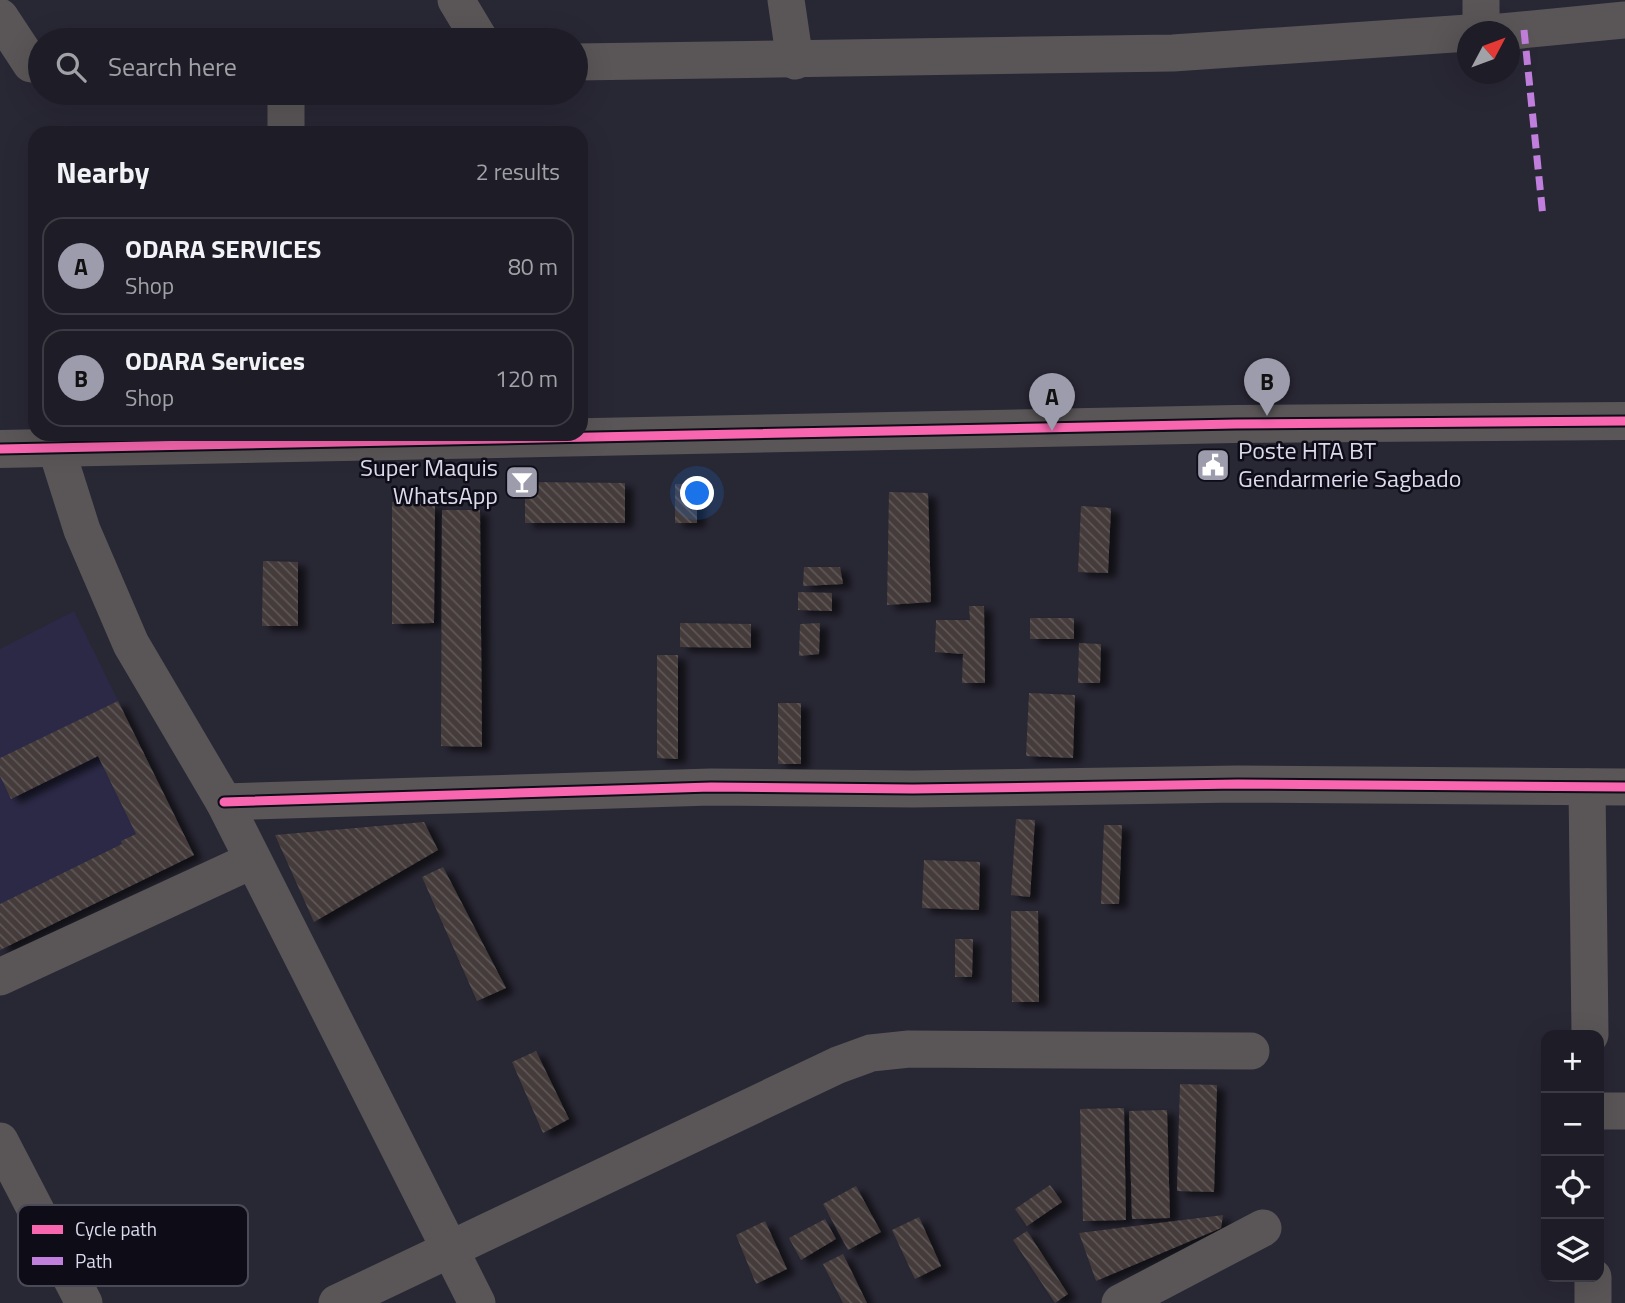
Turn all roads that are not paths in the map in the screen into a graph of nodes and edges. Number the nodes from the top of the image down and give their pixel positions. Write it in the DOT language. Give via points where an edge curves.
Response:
graph roads {
  1 [pos="456,0"];
  2 [pos="786,0"];
  3 [pos="1480,0"];
  4 [pos="0,17"];
  5 [pos="1625,20"];
  6 [pos="1481,21"];
  7 [pos="473,28"];
  8 [pos="1520,30"];
  9 [pos="1457,34"];
  10 [pos="795,61"];
  11 [pos="588,62"];
  12 [pos="24,64"];
  13 [pos="286,105"];
  14 [pos="286,126"];
  15 [pos="1625,421"];
  16 [pos="588,434"];
  17 [pos="244,441"];
  18 [pos="0,449"];
  19 [pos="57,451"];
  20 [pos="1587,787"];
  21 [pos="1625,787"];
  22 [pos="224,803"];
  23 [pos="253,860"];
  24 [pos="0,977"];
  25 [pos="1590,1030"];
  26 [pos="1251,1051"];
  27 [pos="1604,1111"];
  28 [pos="1625,1111"];
  29 [pos="0,1141"];
  30 [pos="33,1205"];
  31 [pos="1263,1228"];
  32 [pos="450,1248"];
  33 [pos="1592,1282"];
  34 [pos="75,1286"];
  35 [pos="84,1303"];
  36 [pos="337,1303"];
  37 [pos="477,1303"];
  38 [pos="1120,1303"];
  39 [pos="1593,1303"];
  1 -- 7 [label="street"];
  2 -- 10 [label="street"];
  3 -- 6 [label="street"];
  4 -- 12 [label="street"];
  5 -- 8 [label="street"];
  9 -- 10 [label="street" via="1173,54"];
  10 -- 11 [label="street"];
  13 -- 14 [label="street"];
  15 -- 16 [label="street"];
  17 -- 19 [label="street"];
  18 -- 19 [label="street"];
  19 -- 22 [label="street" via="112,604"];
  20 -- 21 [label="street"];
  20 -- 22 [label="street" via="711,787"];
  20 -- 25 [label="street"];
  22 -- 23 [label="street"];
  23 -- 24 [label="street"];
  23 -- 32 [label="street"];
  26 -- 32 [label="street" via="909,1049 871,1054 838,1065"];
  27 -- 28 [label="street"];
  29 -- 30 [label="street"];
  31 -- 38 [label="street"];
  32 -- 36 [label="street"];
  32 -- 37 [label="street"];
  33 -- 39 [label="street"];
  34 -- 35 [label="street"];
}
